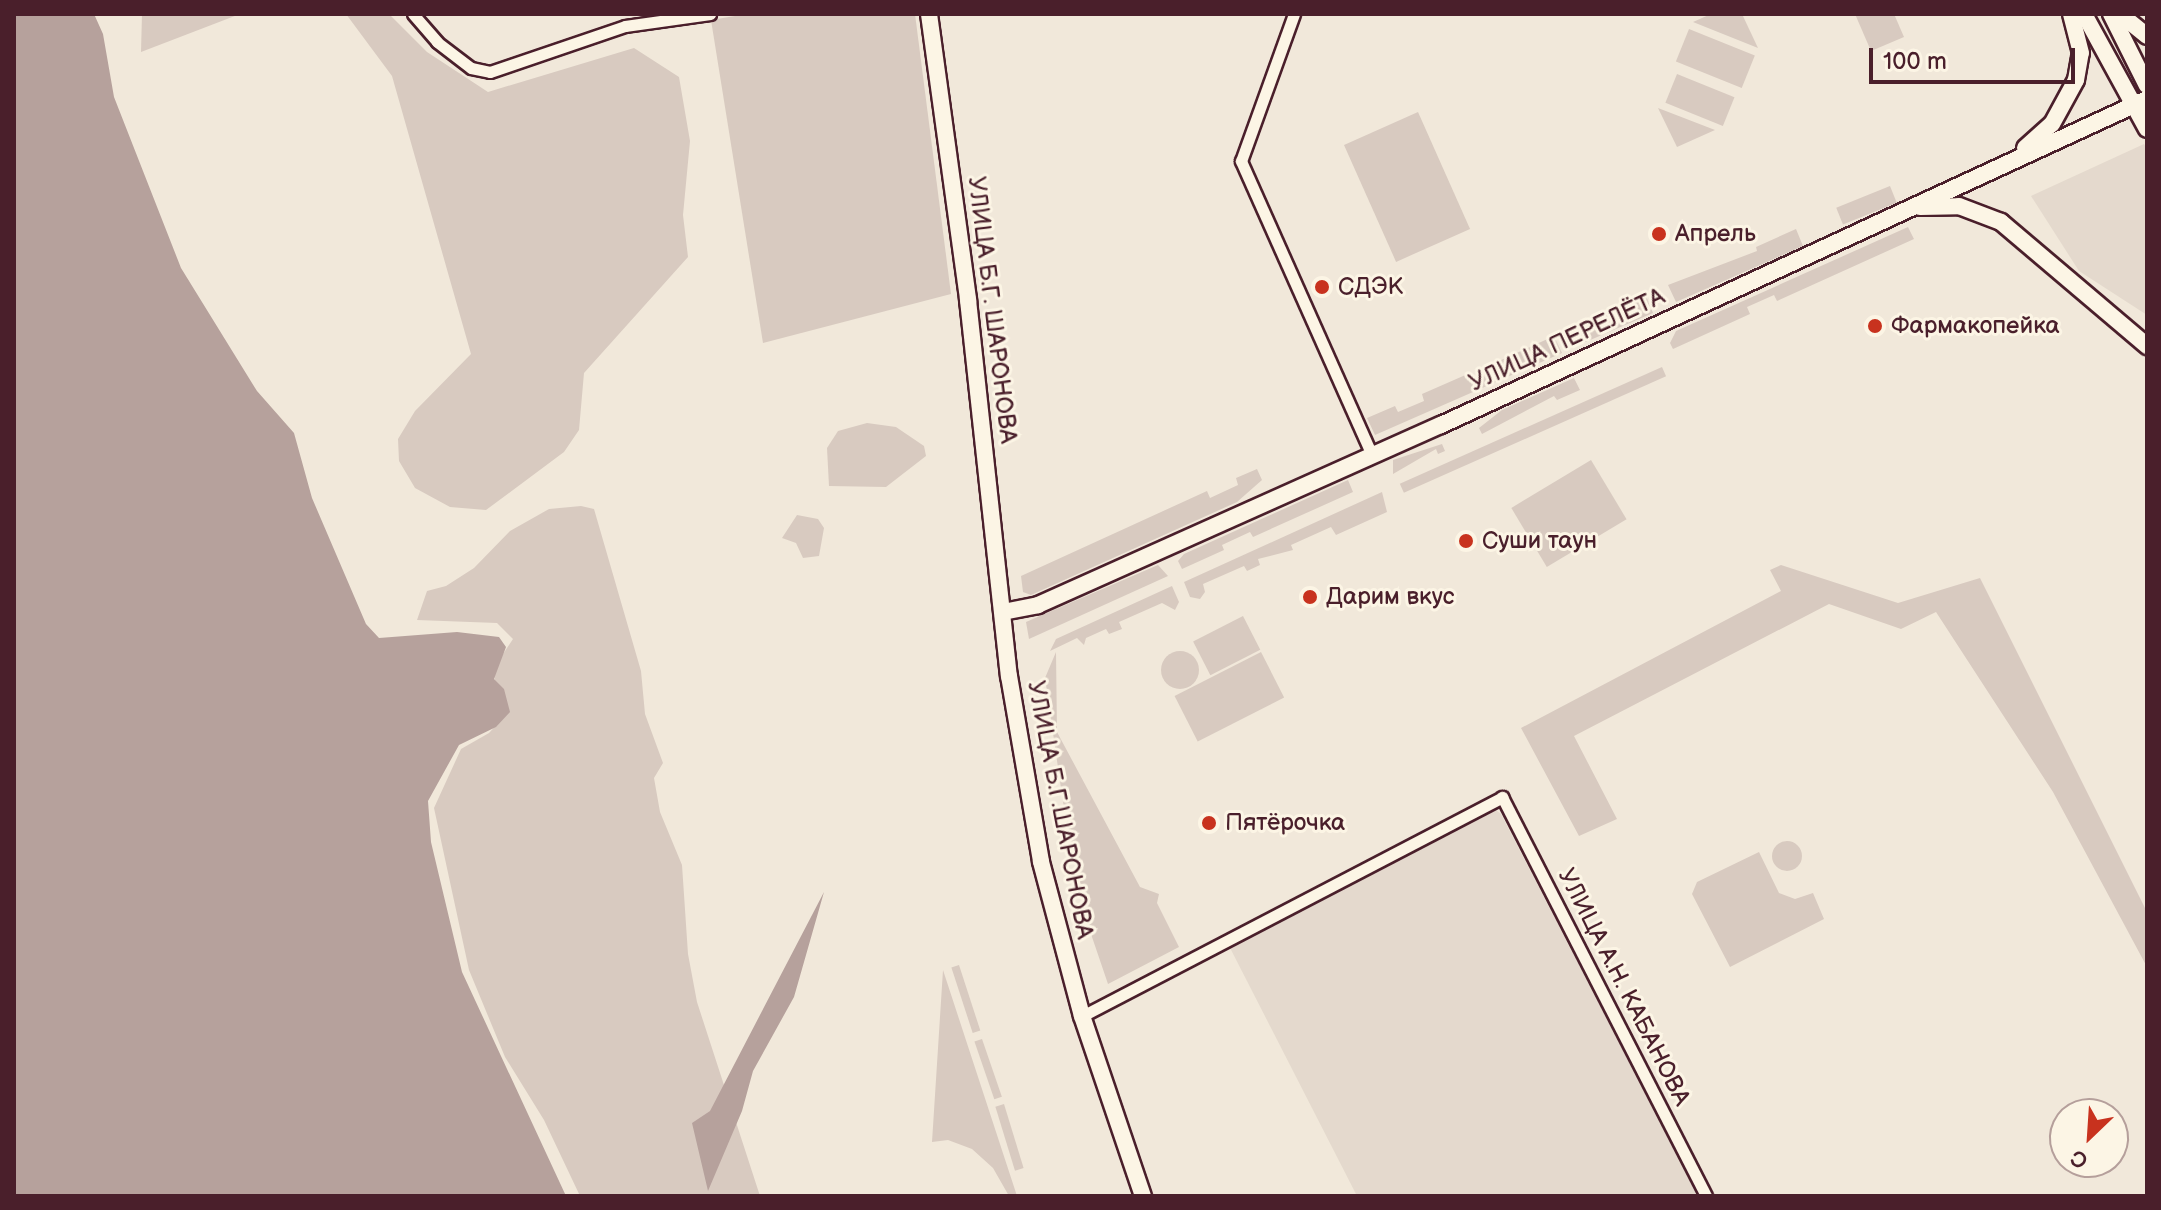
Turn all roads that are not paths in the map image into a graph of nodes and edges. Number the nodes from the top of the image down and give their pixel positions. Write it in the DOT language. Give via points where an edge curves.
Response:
graph roads {
  1 [pos="413,14"];
  2 [pos="710,14"];
  3 [pos="929,14"];
  4 [pos="1294,14"];
  5 [pos="2071,14"];
  6 [pos="2084,14"];
  7 [pos="2111,14"];
  8 [pos="2120,14"];
  9 [pos="2147,36"];
  10 [pos="2147,86"];
  11 [pos="2140,103"];
  12 [pos="2147,129"];
  13 [pos="2002,164"];
  14 [pos="1910,207"];
  15 [pos="2147,346"];
  16 [pos="1371,453"];
  17 [pos="1003,612"];
  18 [pos="1082,1016"];
  19 [pos="1143,1196"];
  20 [pos="1706,1196"];
  1 -- 2 [label="street" via="437,42 471,68 490,72 625,26"];
  3 -- 17 [label="street, УЛИЦА Б.Г. ШАРОНОВА"];
  4 -- 16 [label="street" via="1241,161"];
  5 -- 13 [label="street" via="2081,53 2068,100 2052,124"];
  6 -- 11 [label="street"];
  7 -- 10 [label="street"];
  8 -- 9 [label="street"];
  11 -- 12 [label="street"];
  11 -- 13 [label="street, УЛИЦА ПЕРЕЛЁТА"];
  13 -- 14 [label="street, УЛИЦА ПЕРЕЛЁТА"];
  14 -- 15 [label="street" via="1959,206 2001,222"];
  14 -- 16 [label="street, УЛИЦА ПЕРЕЛЁТА"];
  16 -- 17 [label="street, УЛИЦА ПЕРЕЛЁТА" via="1038,605"];
  17 -- 18 [label="street, УЛИЦА Б.Г.ШАРОНОВА" via="1041,862"];
  18 -- 19 [label="street, УЛИЦА Б.Г.ШАРОНОВА"];
  18 -- 20 [label="street, УЛИЦА А.Н. КАБАНОВА" via="1502,797"];
}
